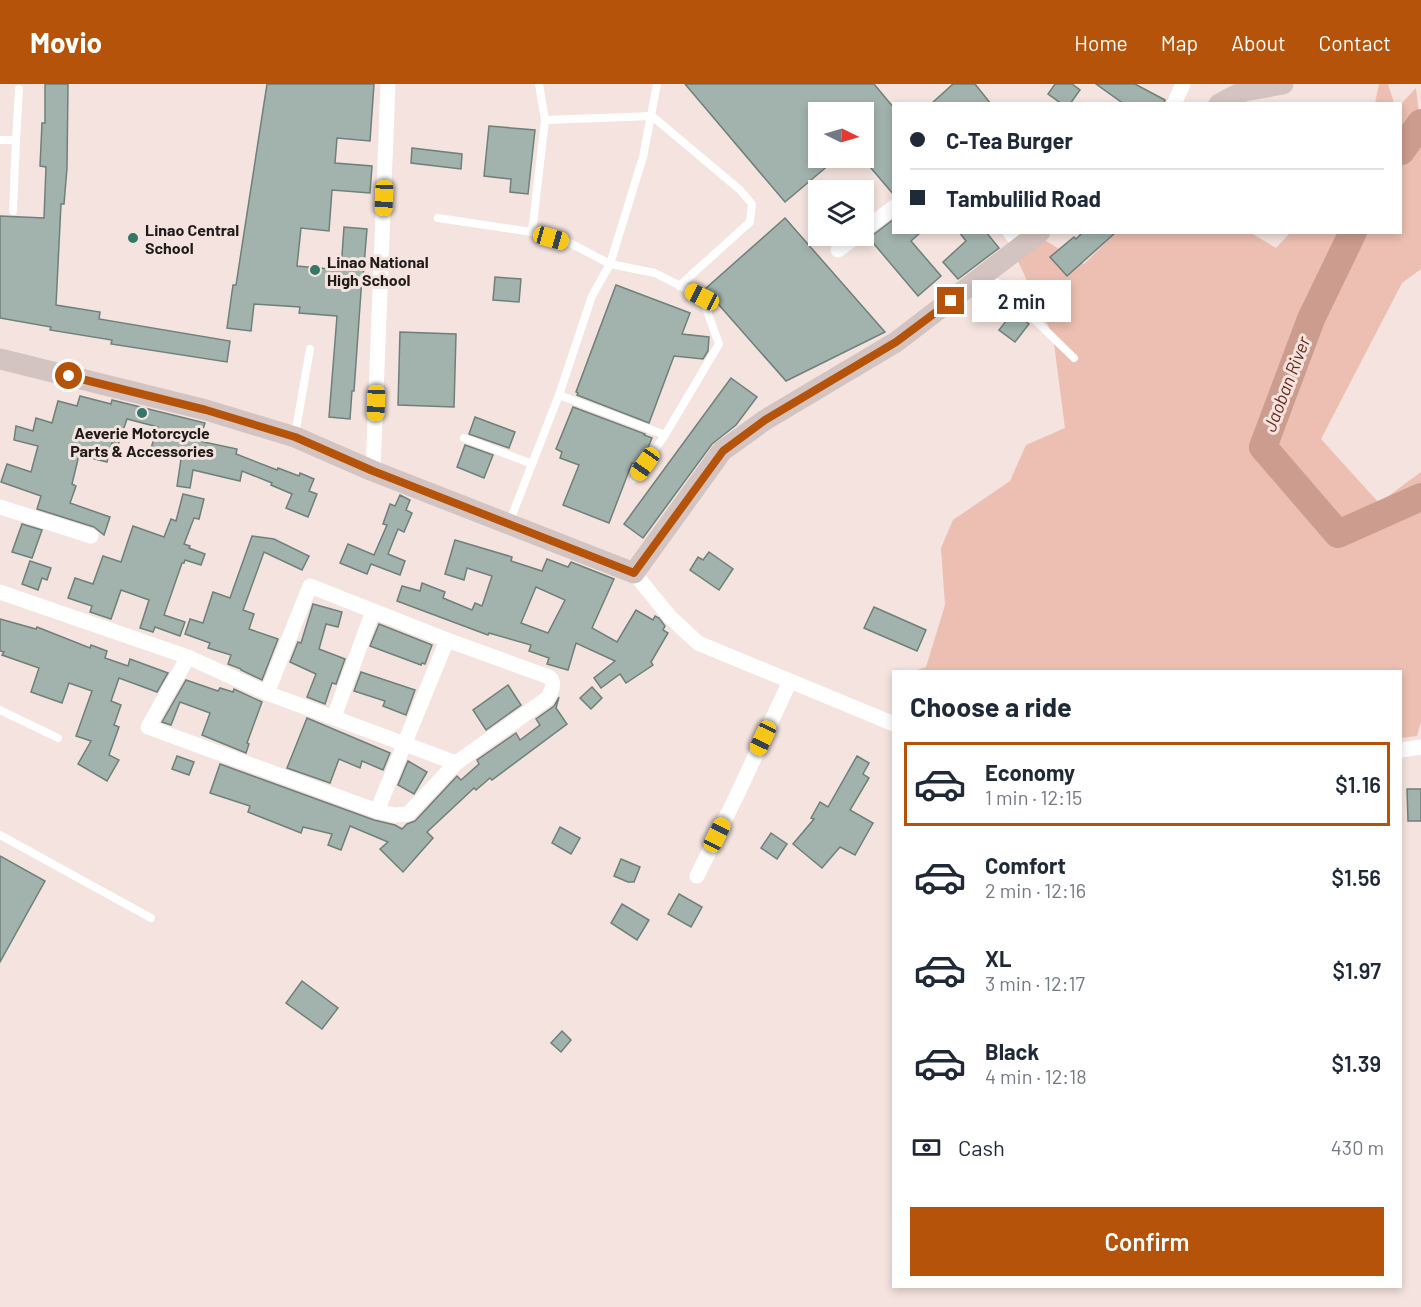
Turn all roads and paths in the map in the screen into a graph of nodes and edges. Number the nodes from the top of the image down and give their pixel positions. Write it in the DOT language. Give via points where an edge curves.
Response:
graph roads {
  1 [pos="388,84"];
  2 [pos="539,84"];
  3 [pos="657,84"];
  4 [pos="1183,84"];
  5 [pos="1283,84"];
  6 [pos="19,89"];
  7 [pos="1175,102"];
  8 [pos="1223,102"];
  9 [pos="652,116"];
  10 [pos="545,120"];
  11 [pos="0,140"];
  12 [pos="16,140"];
  13 [pos="892,209"];
  14 [pos="13,211"];
  15 [pos="438,218"];
  16 [pos="874,222"];
  17 [pos="532,232"];
  18 [pos="1034,234"];
  19 [pos="1016,240"];
  20 [pos="843,246"];
  21 [pos="838,250"];
  22 [pos="610,264"];
  23 [pos="987,273"];
  24 [pos="680,286"];
  25 [pos="310,349"];
  26 [pos="1074,358"];
  27 [pos="0,359"];
  28 [pos="559,395"];
  29 [pos="665,435"];
  30 [pos="295,437"];
  31 [pos="464,438"];
  32 [pos="532,464"];
  33 [pos="373,471"];
  34 [pos="634,479"];
  35 [pos="0,507"];
  36 [pos="508,524"];
  37 [pos="91,536"];
  38 [pos="634,573"];
  39 [pos="0,592"];
  40 [pos="373,611"];
  41 [pos="447,640"];
  42 [pos="188,657"];
  43 [pos="790,681"];
  44 [pos="267,693"];
  45 [pos="0,710"];
  46 [pos="334,717"];
  47 [pos="892,723"];
  48 [pos="58,738"];
  49 [pos="405,742"];
  50 [pos="1421,747"];
  51 [pos="1402,750"];
  52 [pos="456,763"];
  53 [pos="377,811"];
  54 [pos="0,835"];
  55 [pos="697,876"];
  56 [pos="151,918"];
  1 -- 33 [label="street"];
  2 -- 10 [label="lane"];
  3 -- 9 [label="lane"];
  4 -- 7 [label="street"];
  5 -- 8 [label="street" via="1244,91"];
  6 -- 12 [label="lane"];
  9 -- 10 [label="lane"];
  9 -- 22 [label="lane"];
  9 -- 24 [label="lane" via="752,204 750,222"];
  10 -- 17 [label="lane"];
  11 -- 12 [label="lane"];
  12 -- 14 [label="lane"];
  13 -- 16 [label="street"];
  15 -- 17 [label="lane"];
  17 -- 22 [label="lane" via="570,243"];
  18 -- 19 [label="street"];
  19 -- 23 [label="street"];
  20 -- 21 [label="street"];
  22 -- 24 [label="lane" via="655,273"];
  22 -- 28 [label="lane" via="592,296"];
  23 -- 26 [label="lane"];
  23 -- 38 [label="street" via="896,342 765,420 723,451"];
  24 -- 29 [label="lane" via="702,297 719,344"];
  25 -- 30 [label="lane"];
  27 -- 30 [label="street" via="206,410"];
  28 -- 29 [label="lane"];
  28 -- 32 [label="lane"];
  29 -- 34 [label="lane"];
  30 -- 33 [label="street"];
  31 -- 32 [label="lane"];
  32 -- 36 [label="lane"];
  33 -- 36 [label="street"];
  35 -- 37 [label="street"];
  36 -- 38 [label="street"];
  38 -- 43 [label="street" via="670,617 698,643"];
  39 -- 42 [label="street"];
  40 -- 41 [label="street"];
  40 -- 44 [label="street" via="310,586"];
  40 -- 46 [label="street"];
  41 -- 49 [label="street"];
  41 -- 52 [label="street" via="549,677 552,682 548,698"];
  42 -- 44 [label="street"];
  42 -- 53 [label="street" via="148,727"];
  43 -- 47 [label="street"];
  43 -- 55 [label="street"];
  44 -- 46 [label="street"];
  45 -- 48 [label="lane"];
  46 -- 49 [label="street"];
  49 -- 52 [label="street"];
  49 -- 53 [label="street"];
  50 -- 51 [label="street"];
  52 -- 53 [label="street" via="408,814"];
  54 -- 56 [label="lane"];
}
